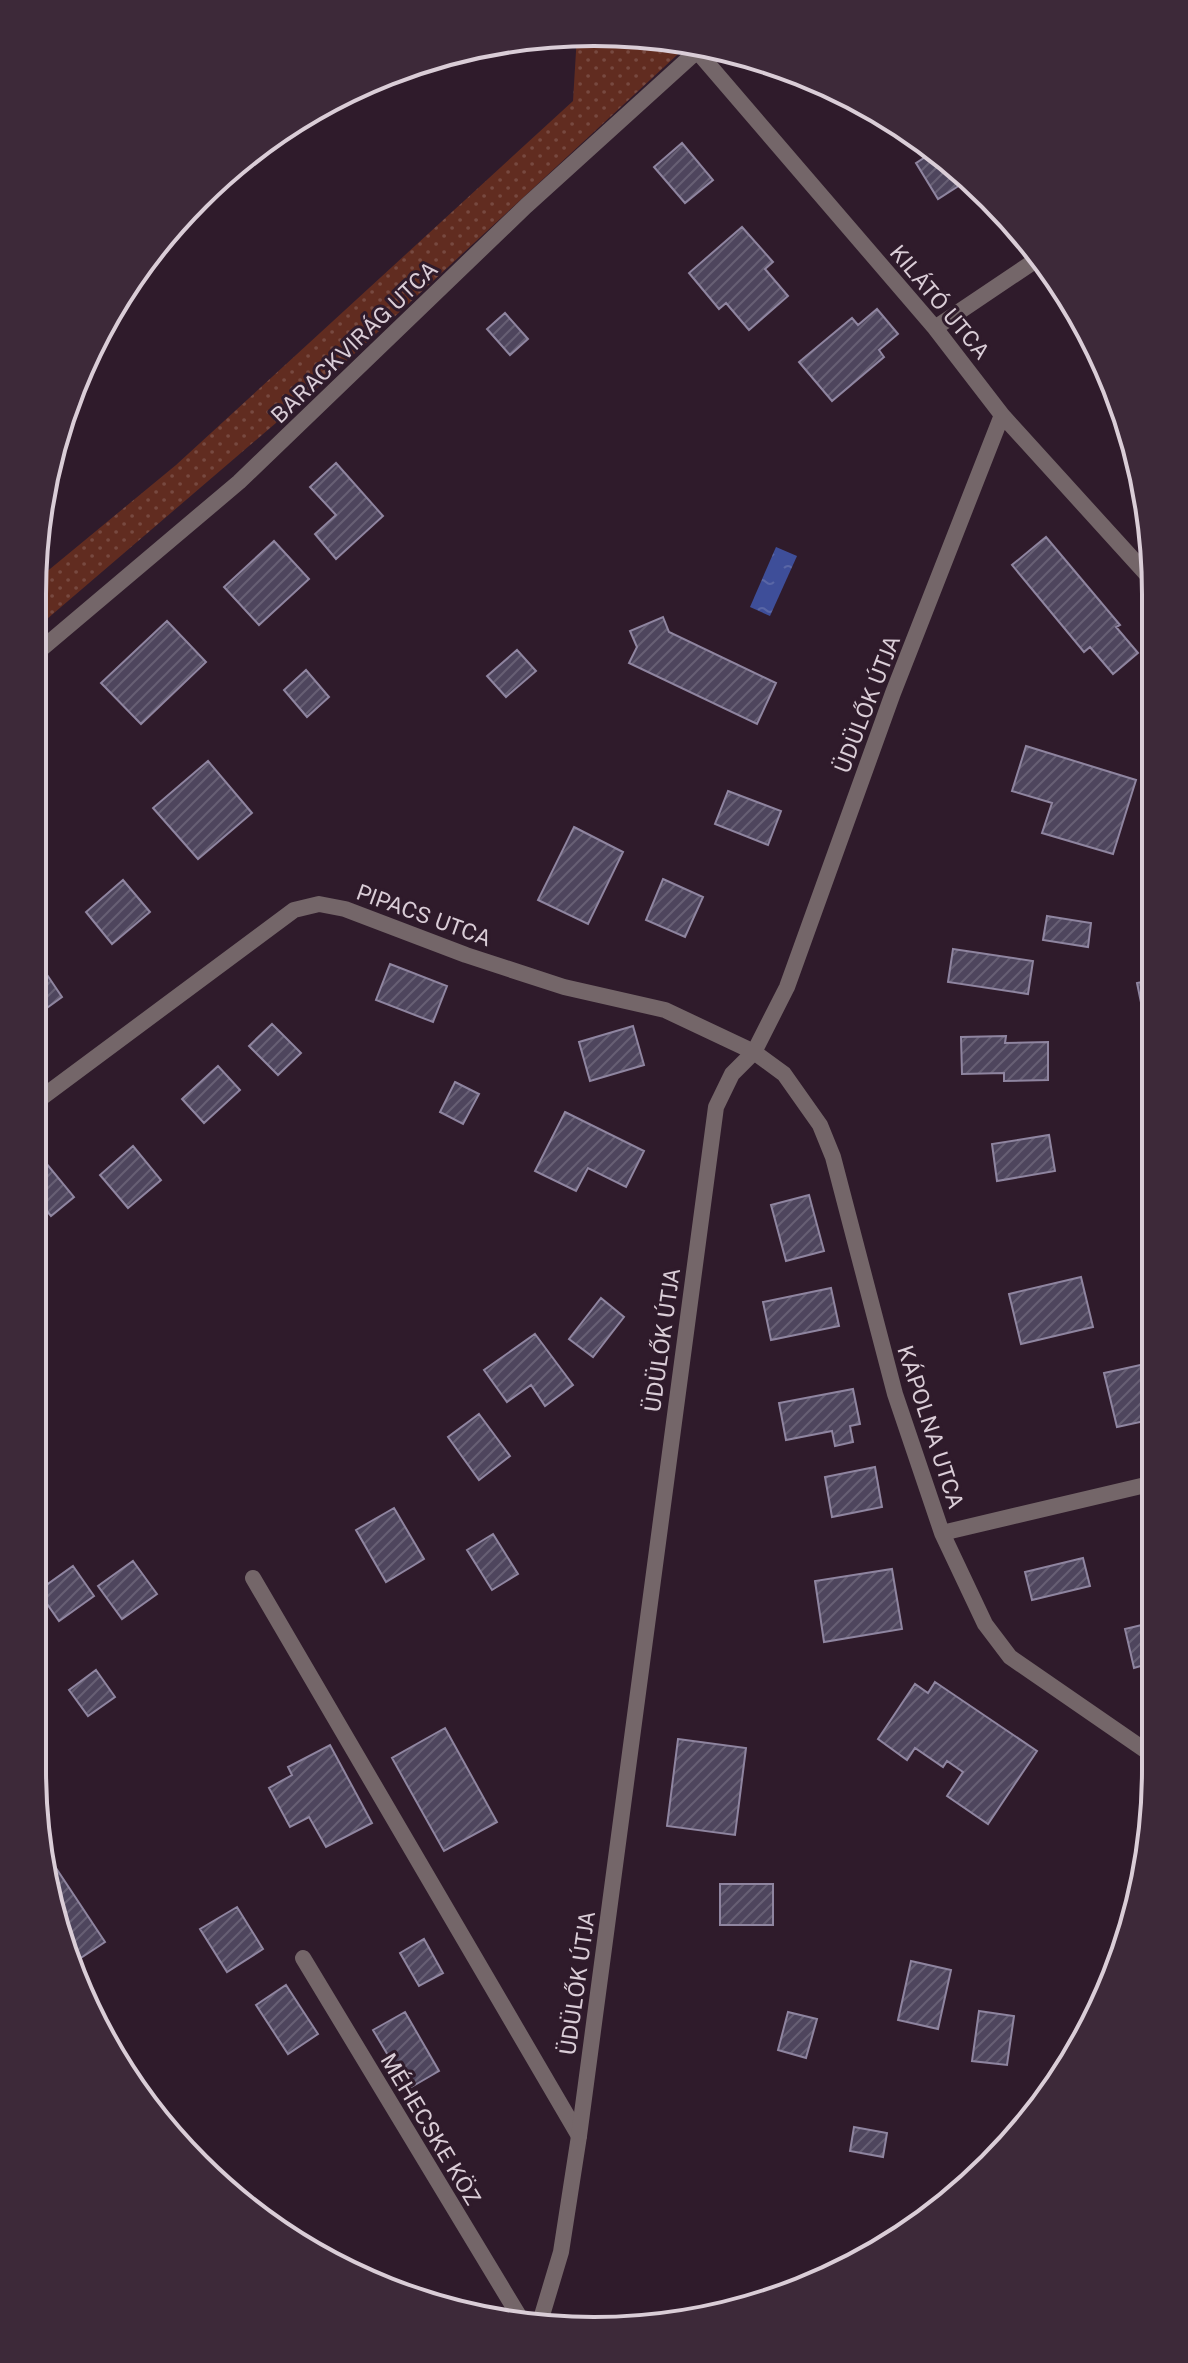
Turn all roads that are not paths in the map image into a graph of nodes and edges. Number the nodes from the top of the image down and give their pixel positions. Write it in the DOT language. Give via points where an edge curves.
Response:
graph roads {
  1 [pos="692,55"];
  2 [pos="702,57"];
  3 [pos="1031,263"];
  4 [pos="935,328"];
  5 [pos="1002,415"];
  6 [pos="1141,568"];
  7 [pos="46,645"];
  8 [pos="754,1052"];
  9 [pos="46,1094"];
  10 [pos="1142,1486"];
  11 [pos="942,1533"];
  12 [pos="253,1578"];
  13 [pos="1142,1748"];
  14 [pos="303,1958"];
  15 [pos="579,2136"];
  16 [pos="516,2311"];
  17 [pos="542,2314"];
  1 -- 7 [label="street, BARACKVIRÁG UTCA" via="239,482"];
  2 -- 4 [label="street, KILÁTÓ UTCA"];
  3 -- 4 [label="street"];
  4 -- 5 [label="street, KILÁTÓ UTCA"];
  5 -- 6 [label="street, KILÁTÓ UTCA"];
  5 -- 8 [label="street, ÜDÜLŐK ÚTJA" via="893,693 787,987"];
  8 -- 9 [label="street, PIPACS UTCA" via="665,1010 564,987 319,904 294,910"];
  8 -- 11 [label="street, KÁPOLNA UTCA" via="784,1074 820,1125 833,1157 895,1394"];
  8 -- 15 [label="street, ÜDÜLŐK ÚTJA" via="732,1074 716,1107"];
  10 -- 11 [label="street"];
  11 -- 13 [label="street, KÁPOLNA UTCA" via="985,1624 1010,1657"];
  12 -- 15 [label="street"];
  14 -- 16 [label="street, MÉHECSKE KÖZ"];
  15 -- 17 [label="street, ÜDÜLŐK ÚTJA" via="561,2252"];
}
